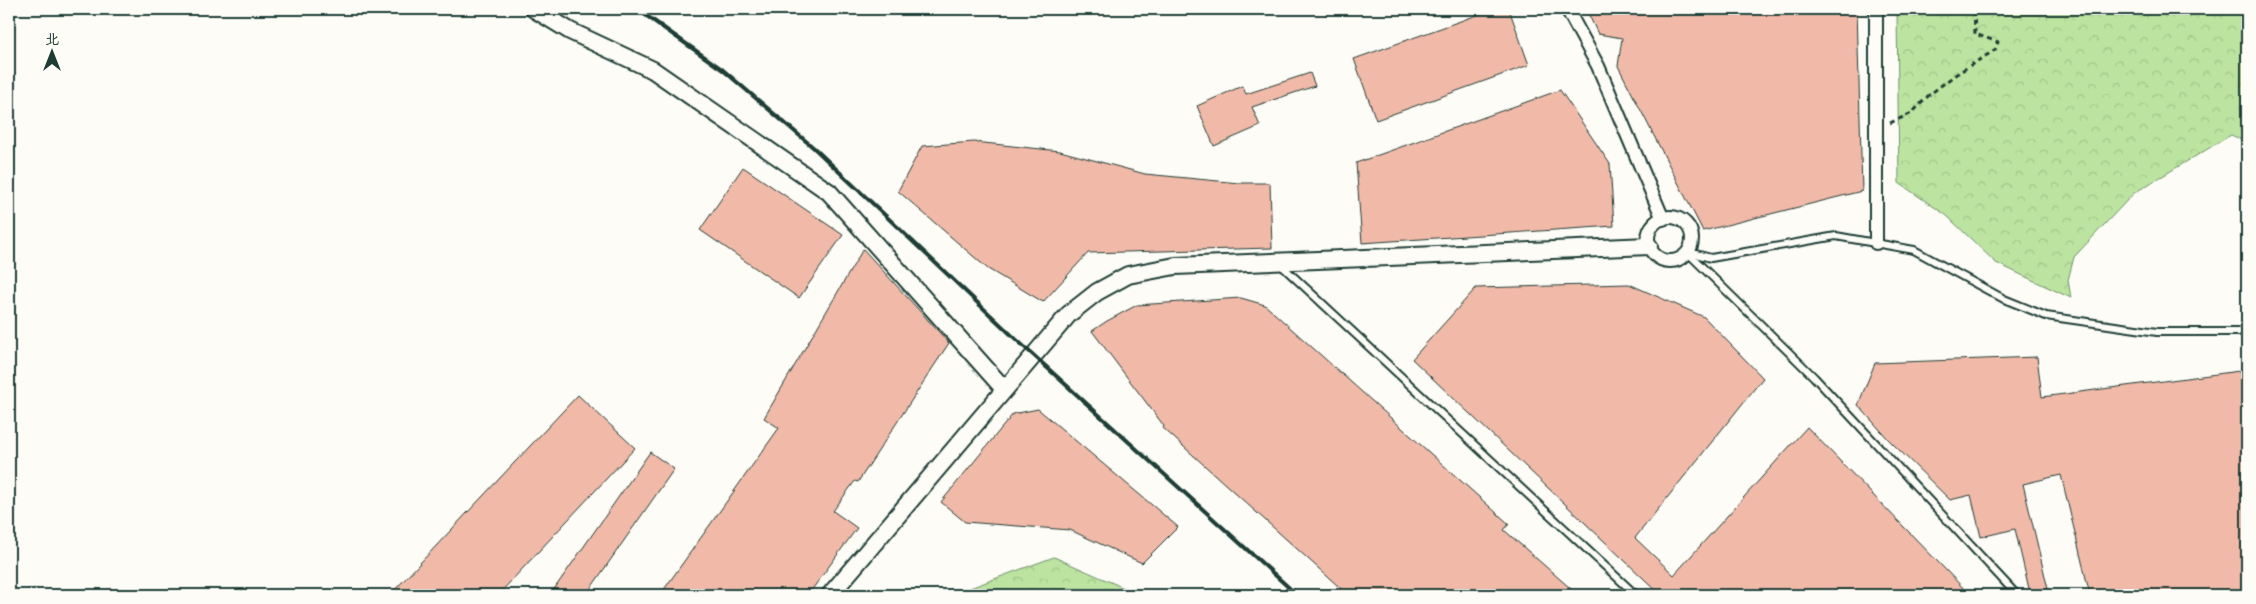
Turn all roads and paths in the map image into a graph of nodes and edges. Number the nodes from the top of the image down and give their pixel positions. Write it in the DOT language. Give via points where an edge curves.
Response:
graph roads {
  1 [pos="534,9"];
  2 [pos="1567,9"];
  3 [pos="1876,9"];
  4 [pos="1974,9"];
  5 [pos="1876,130"];
  6 [pos="1663,219"];
  7 [pos="1876,243"];
  8 [pos="1649,246"];
  9 [pos="1688,252"];
  10 [pos="1278,262"];
  11 [pos="2247,329"];
  12 [pos="1004,389"];
  13 [pos="830,595"];
  14 [pos="1636,595"];
  15 [pos="2017,595"];
  1 -- 12 [label="street" via="570,31 653,70 829,192"];
  2 -- 6 [label="street" via="1598,66"];
  3 -- 5 [label="street"];
  4 -- 5 [label="path" via="1975,34 1998,42 1995,50 1955,75 1912,113"];
  5 -- 7 [label="street"];
  6 -- 8 [label="street" via="1652,227"];
  6 -- 9 [label="street" via="1676,218 1688,226 1692,239"];
  7 -- 9 [label="lane" via="1836,236 1711,258"];
  7 -- 11 [label="lane" via="1914,250 2004,299 2046,316 2158,332 2238,332"];
  8 -- 9 [label="street" via="1657,257 1670,261"];
  8 -- 10 [label="street"];
  9 -- 15 [label="lane" via="1814,377"];
  10 -- 12 [label="street" via="1175,266 1128,275 1097,292 1069,314"];
  10 -- 14 [label="lane"];
  12 -- 13 [label="street"];
}
